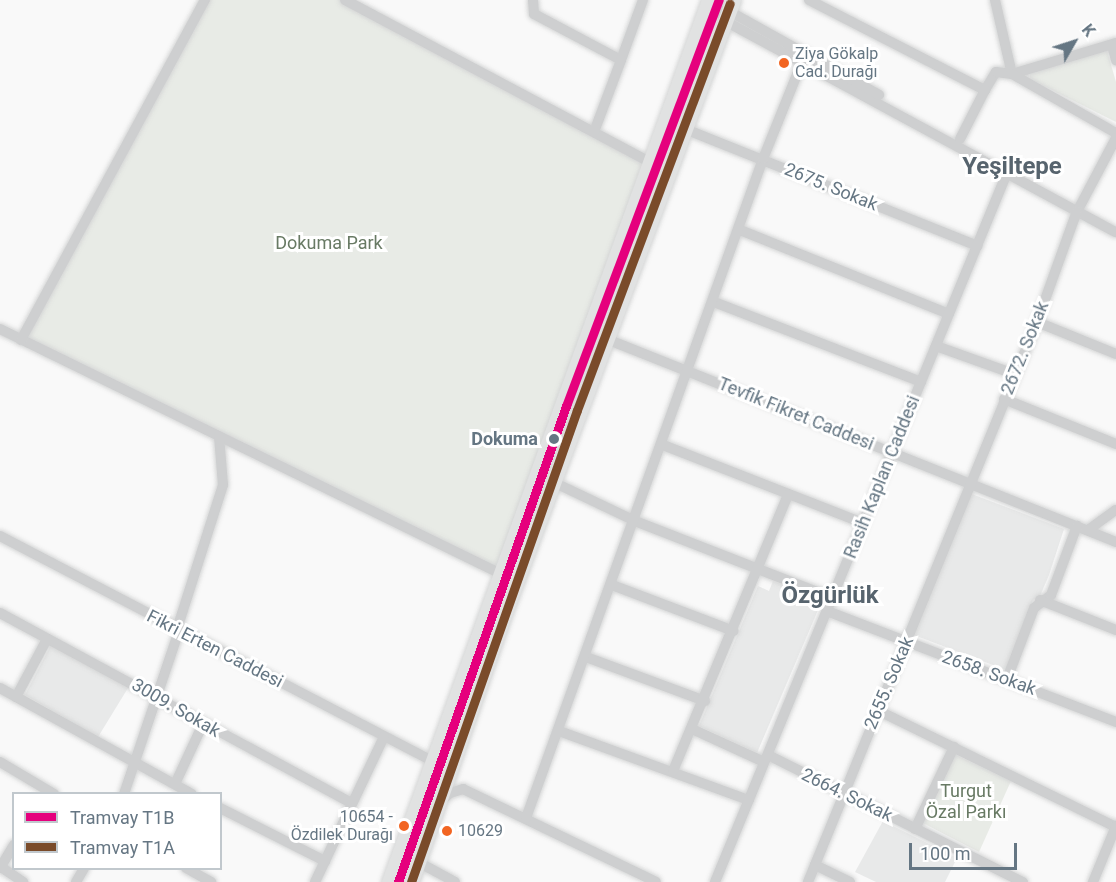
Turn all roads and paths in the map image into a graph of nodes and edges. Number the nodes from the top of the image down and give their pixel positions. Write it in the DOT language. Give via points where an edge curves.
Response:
graph roads {
  1 [pos="205,0"];
  2 [pos="345,0"];
  3 [pos="533,0"];
  4 [pos="643,0"];
  5 [pos="709,0"];
  6 [pos="714,0"];
  7 [pos="809,0"];
  8 [pos="995,0"];
  9 [pos="729,11"];
  10 [pos="1114,44"];
  11 [pos="621,60"];
  12 [pos="1116,60"];
  13 [pos="802,62"];
  14 [pos="1012,74"];
  15 [pos="985,90"];
  16 [pos="685,129"];
  17 [pos="594,132"];
  18 [pos="1116,133"];
  19 [pos="1116,138"];
  20 [pos="960,139"];
  21 [pos="763,159"];
  22 [pos="650,162"];
  23 [pos="1007,173"];
  24 [pos="1079,209"];
  25 [pos="1116,225"];
  26 [pos="740,230"];
  27 [pos="1116,232"];
  28 [pos="977,246"];
  29 [pos="714,302"];
  30 [pos="949,314"];
  31 [pos="1037,322"];
  32 [pos="0,329"];
  33 [pos="21,340"];
  34 [pos="609,340"];
  35 [pos="936,346"];
  36 [pos="584,347"];
  37 [pos="1116,354"];
  38 [pos="686,371"];
  39 [pos="1014,374"];
  40 [pos="921,382"];
  41 [pos="1004,399"];
  42 [pos="219,436"];
  43 [pos="1116,444"];
  44 [pos="663,446"];
  45 [pos="892,453"];
  46 [pos="555,483"];
  47 [pos="969,483"];
  48 [pos="788,495"];
  49 [pos="1116,510"];
  50 [pos="635,521"];
  51 [pos="863,523"];
  52 [pos="1077,526"];
  53 [pos="1088,530"];
  54 [pos="0,536"];
  55 [pos="1116,542"];
  56 [pos="759,569"];
  57 [pos="499,573"];
  58 [pos="612,585"];
  59 [pos="832,598"];
  60 [pos="1040,600"];
  61 [pos="827,611"];
  62 [pos="0,614"];
  63 [pos="178,630"];
  64 [pos="1116,630"];
  65 [pos="734,631"];
  66 [pos="47,639"];
  67 [pos="907,643"];
  68 [pos="585,657"];
  69 [pos="1007,679"];
  70 [pos="0,688"];
  71 [pos="158,695"];
  72 [pos="16,697"];
  73 [pos="705,701"];
  74 [pos="877,710"];
  75 [pos="1116,722"];
  76 [pos="203,724"];
  77 [pos="692,729"];
  78 [pos="559,731"];
  79 [pos="384,737"];
  80 [pos="954,747"];
  81 [pos="766,759"];
  82 [pos="431,760"];
  83 [pos="0,762"];
  84 [pos="136,764"];
  85 [pos="673,771"];
  86 [pos="175,784"];
  87 [pos="48,792"];
  88 [pos="125,792"];
  89 [pos="189,792"];
  90 [pos="843,793"];
  91 [pos="749,800"];
  92 [pos="352,803"];
  93 [pos="436,806"];
  94 [pos="222,809"];
  95 [pos="526,818"];
  96 [pos="1116,827"];
  97 [pos="915,829"];
  98 [pos="12,848"];
  99 [pos="325,861"];
  100 [pos="417,862"];
  101 [pos="815,865"];
  102 [pos="0,868"];
  103 [pos="198,879"];
  104 [pos="23,882"];
  105 [pos="211,882"];
  106 [pos="315,882"];
  107 [pos="389,882"];
  108 [pos="411,882"];
  109 [pos="455,882"];
  110 [pos="656,882"];
  111 [pos="715,882"];
  112 [pos="808,882"];
  113 [pos="850,882"];
  114 [pos="1023,882"];
  115 [pos="1093,882"];
  1 -- 33 [label="street"];
  2 -- 17 [label="street"];
  3 -- 11 [label="street" via="534,14"];
  4 -- 11 [label="street"];
  5 -- 22 [label="highway"];
  6 -- 9 [label="street"];
  7 -- 15 [label="street"];
  8 -- 14 [label="street"];
  9 -- 13 [label="street"];
  9 -- 16 [label="highway"];
  9 -- 20 [label="street"];
  10 -- 12 [label="street"];
  10 -- 14 [label="street"];
  11 -- 17 [label="street"];
  13 -- 21 [label="street"];
  13 -- 23 [label="street"];
  14 -- 15 [label="street" via="996,72"];
  14 -- 18 [label="street"];
  15 -- 20 [label="street"];
  16 -- 21 [label="street, 2675. Sokak"];
  16 -- 34 [label="highway"];
  17 -- 22 [label="street"];
  19 -- 24 [label="street, 2672. Sokak"];
  20 -- 24 [label="street"];
  21 -- 26 [label="street"];
  21 -- 28 [label="street, 2675. Sokak"];
  22 -- 36 [label="highway"];
  23 -- 24 [label="street"];
  23 -- 28 [label="street, Rasih Kaplan Caddesi"];
  24 -- 25 [label="street"];
  24 -- 27 [label="street"];
  24 -- 31 [label="street, 2672. Sokak"];
  26 -- 29 [label="street"];
  26 -- 30 [label="street"];
  28 -- 30 [label="street, Rasih Kaplan Caddesi"];
  29 -- 38 [label="street"];
  29 -- 40 [label="street"];
  30 -- 35 [label="street, Rasih Kaplan Caddesi"];
  31 -- 37 [label="street"];
  31 -- 39 [label="street, 2672. Sokak"];
  32 -- 33 [label="street"];
  33 -- 42 [label="street"];
  34 -- 36 [label="highway"];
  34 -- 38 [label="street, Tevfik Fikret Caddesi"];
  34 -- 46 [label="highway"];
  35 -- 39 [label="street"];
  35 -- 40 [label="street, Rasih Kaplan Caddesi"];
  36 -- 57 [label="highway"];
  38 -- 44 [label="street"];
  38 -- 45 [label="street, Tevfik Fikret Caddesi"];
  39 -- 41 [label="street, 2672. Sokak"];
  40 -- 45 [label="street, Rasih Kaplan Caddesi"];
  41 -- 43 [label="street"];
  41 -- 47 [label="street, 2672. Sokak"];
  42 -- 57 [label="street"];
  42 -- 63 [label="street" via="224,485"];
  44 -- 48 [label="street"];
  44 -- 50 [label="street"];
  45 -- 47 [label="street, Tevfik Fikret Caddesi"];
  45 -- 51 [label="street, Rasih Kaplan Caddesi"];
  46 -- 50 [label="street"];
  46 -- 93 [label="highway"];
  47 -- 52 [label="street, Tevfik Fikret Caddesi"];
  47 -- 67 [label="street, 2655. Sokak"];
  48 -- 51 [label="street"];
  48 -- 56 [label="street"];
  49 -- 53 [label="street"];
  50 -- 56 [label="street"];
  50 -- 58 [label="street"];
  51 -- 59 [label="street, Rasih Kaplan Caddesi"];
  52 -- 53 [label="street, Tevfik Fikret Caddesi"];
  52 -- 60 [label="street" via="1051,595"];
  53 -- 55 [label="street, Tevfik Fikret Caddesi"];
  54 -- 63 [label="street, Fikri Erten Caddesi"];
  56 -- 59 [label="street"];
  56 -- 65 [label="street"];
  57 -- 82 [label="highway"];
  58 -- 65 [label="street"];
  58 -- 68 [label="street"];
  59 -- 61 [label="street, Rasih Kaplan Caddesi"];
  60 -- 64 [label="street"];
  60 -- 69 [label="street"];
  61 -- 67 [label="street, 2658. Sokak"];
  61 -- 81 [label="street, Rasih Kaplan Caddesi"];
  62 -- 66 [label="street, 3009. Sokak"];
  63 -- 71 [label="street"];
  63 -- 79 [label="street, Fikri Erten Caddesi"];
  65 -- 73 [label="street"];
  66 -- 71 [label="street, 3009. Sokak"];
  66 -- 72 [label="street"];
  67 -- 69 [label="street, 2658. Sokak"];
  67 -- 74 [label="street, 2655. Sokak"];
  68 -- 73 [label="street"];
  68 -- 78 [label="street"];
  69 -- 75 [label="street, 2658. Sokak"];
  70 -- 72 [label="street"];
  71 -- 76 [label="street, 3009. Sokak"];
  71 -- 84 [label="street"];
  72 -- 84 [label="street"];
  73 -- 77 [label="street"];
  74 -- 80 [label="street"];
  74 -- 90 [label="street, 2655. Sokak"];
  76 -- 86 [label="street"];
  76 -- 92 [label="street, 3009. Sokak"];
  77 -- 81 [label="street, 2664. Sokak"];
  77 -- 85 [label="street"];
  78 -- 85 [label="street"];
  78 -- 95 [label="street"];
  79 -- 82 [label="street, Fikri Erten Caddesi"];
  79 -- 92 [label="street"];
  80 -- 96 [label="street"];
  80 -- 97 [label="street"];
  81 -- 90 [label="street, 2664. Sokak"];
  81 -- 91 [label="street, Rasih Kaplan Caddesi"];
  82 -- 107 [label="highway"];
  83 -- 87 [label="street"];
  84 -- 86 [label="street"];
  84 -- 88 [label="street"];
  85 -- 91 [label="street"];
  86 -- 89 [label="street"];
  90 -- 97 [label="street, 2664. Sokak"];
  90 -- 101 [label="street, 2655. Sokak"];
  91 -- 111 [label="street, Rasih Kaplan Caddesi"];
  92 -- 99 [label="street"];
  93 -- 95 [label="street" via="450,793 463,789"];
  93 -- 100 [label="highway"];
  94 -- 99 [label="street"];
  95 -- 110 [label="street"];
  96 -- 115 [label="street"];
  97 -- 114 [label="street, 2664. Sokak"];
  98 -- 102 [label="street"];
  99 -- 106 [label="street"];
  100 -- 108 [label="highway"];
  100 -- 109 [label="street"];
  101 -- 112 [label="street, 2655. Sokak"];
  101 -- 113 [label="street"];
  102 -- 104 [label="street"];
  103 -- 105 [label="street"];
}
